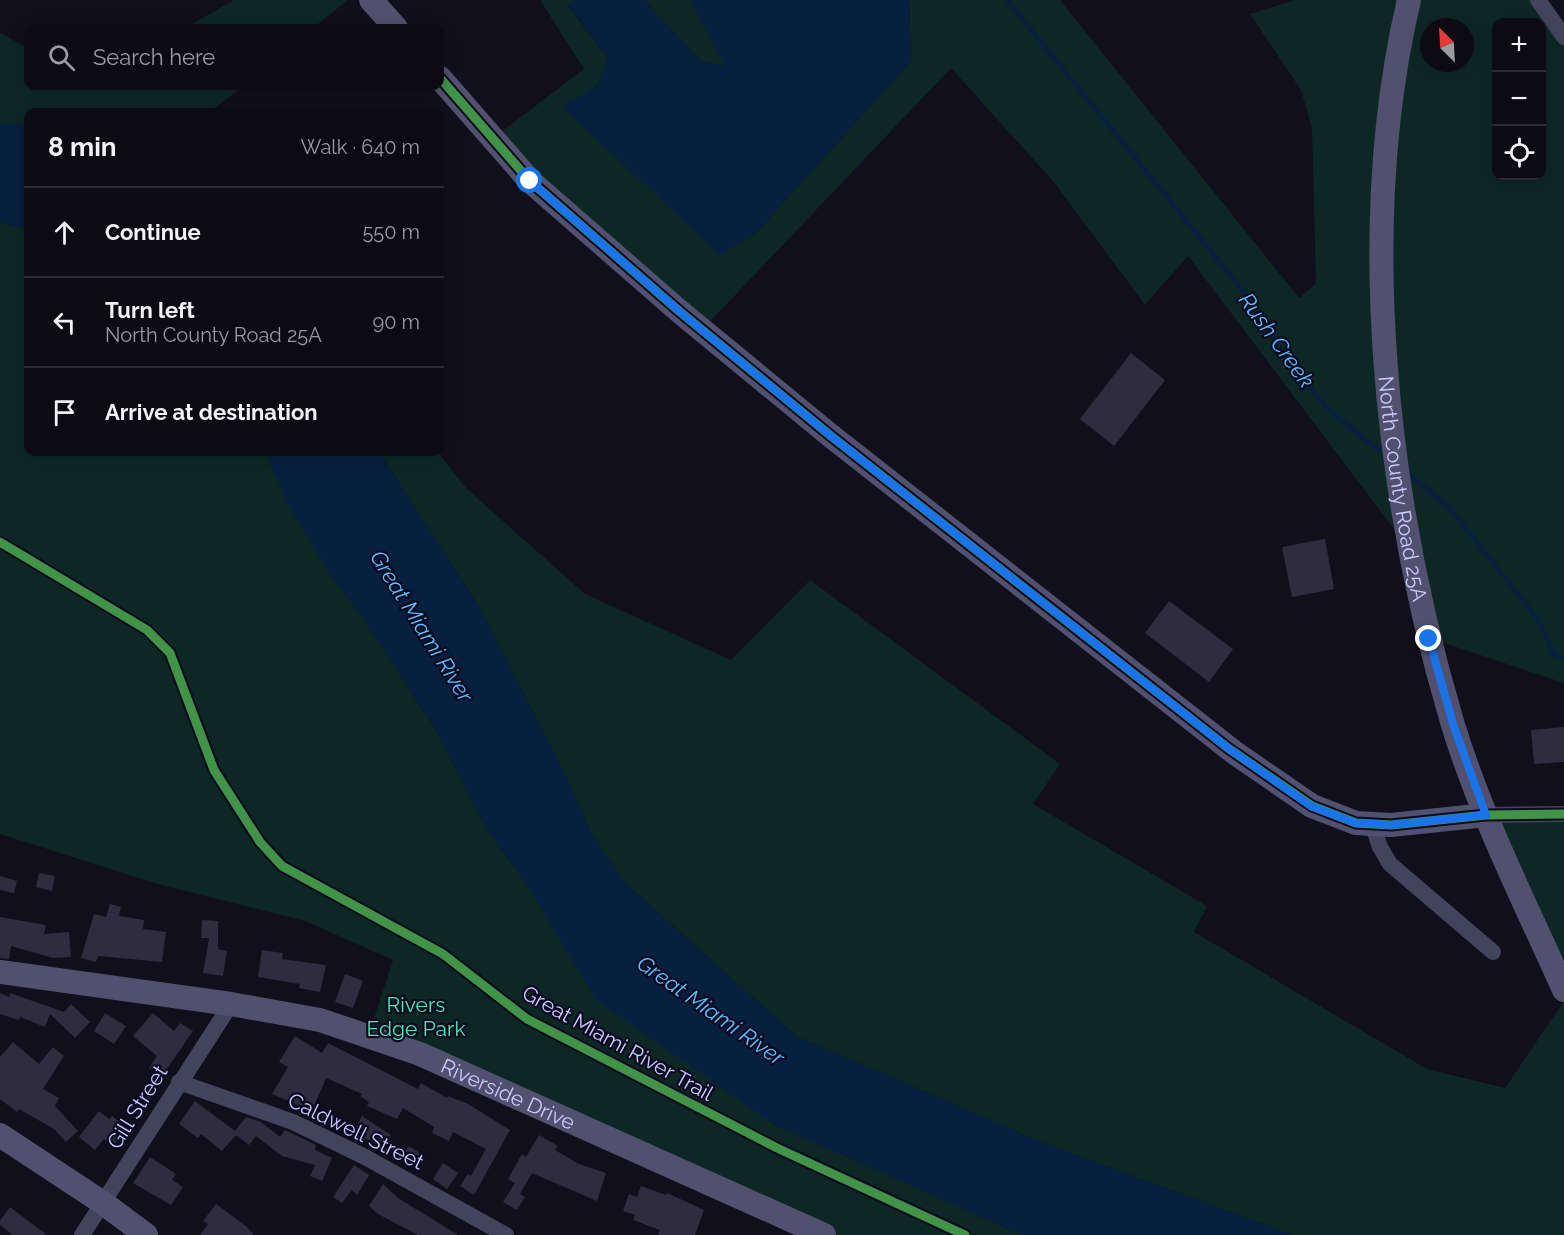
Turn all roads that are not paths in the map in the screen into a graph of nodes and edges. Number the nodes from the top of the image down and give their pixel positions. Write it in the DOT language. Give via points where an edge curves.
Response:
graph roads {
  1 [pos="371,0"];
  2 [pos="1409,0"];
  3 [pos="1538,0"];
  4 [pos="392,24"];
  5 [pos="1564,37"];
  6 [pos="444,83"];
  7 [pos="1564,814"];
  8 [pos="1486,815"];
  9 [pos="1372,824"];
  10 [pos="1493,952"];
  11 [pos="0,972"];
  12 [pos="1564,990"];
  13 [pos="231,1004"];
  14 [pos="179,1082"];
  15 [pos="0,1135"];
  16 [pos="103,1203"];
  17 [pos="82,1235"];
  18 [pos="146,1235"];
  19 [pos="507,1235"];
  20 [pos="824,1235"];
  1 -- 4 [label="main road"];
  2 -- 8 [label="main road, North County Road 25A" via="1400,36 1383,167 1382,238 1392,419 1429,639 1454,727"];
  3 -- 5 [label="street"];
  6 -- 9 [label="main road" via="530,181 831,436 1235,753 1311,806 1356,823"];
  7 -- 8 [label="street"];
  8 -- 9 [label="main road"];
  8 -- 12 [label="main road, North County Road 25A"];
  9 -- 10 [label="street" via="1390,864"];
  11 -- 13 [label="main road, Riverside Drive"];
  13 -- 14 [label="street, Gill Street"];
  13 -- 20 [label="main road, Riverside Drive" via="320,1020 420,1054"];
  14 -- 16 [label="street, Gill Street"];
  14 -- 19 [label="street, Caldwell Street" via="293,1122"];
  15 -- 16 [label="main road"];
  16 -- 17 [label="street, Gill Street"];
  16 -- 18 [label="main road"];
}
